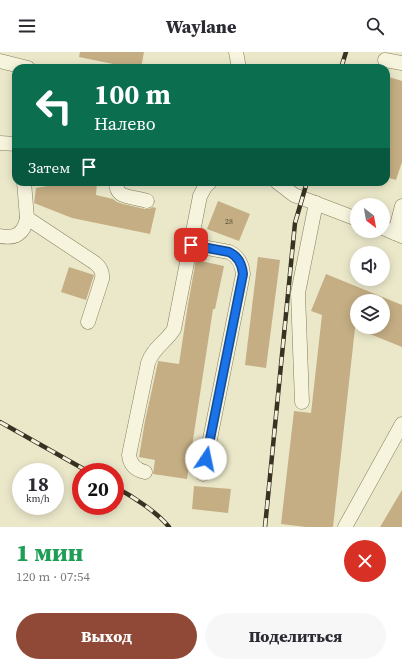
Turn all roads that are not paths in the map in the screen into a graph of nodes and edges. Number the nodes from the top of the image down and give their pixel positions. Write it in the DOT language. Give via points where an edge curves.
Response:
graph roads {
  1 [pos="236,52"];
  2 [pos="385,60"];
  3 [pos="0,61"];
  4 [pos="12,64"];
  5 [pos="238,64"];
  6 [pos="402,64"];
  7 [pos="0,143"];
  8 [pos="12,144"];
  9 [pos="24,186"];
  10 [pos="116,186"];
  11 [pos="206,186"];
  12 [pos="282,186"];
  13 [pos="147,201"];
  14 [pos="316,203"];
  15 [pos="402,206"];
  16 [pos="350,216"];
  17 [pos="26,218"];
  18 [pos="393,232"];
  19 [pos="0,236"];
  20 [pos="191,245"];
  21 [pos="88,322"];
  22 [pos="302,402"];
  23 [pos="402,424"];
  24 [pos="145,472"];
  25 [pos="203,474"];
  26 [pos="345,527"];
  1 -- 5 [label="street"];
  2 -- 6 [label="street"];
  3 -- 4 [label="street"];
  7 -- 8 [label="street"];
  9 -- 17 [label="street"];
  10 -- 13 [label="street" via="122,195"];
  11 -- 20 [label="street" via="200,196"];
  12 -- 14 [label="street" via="294,195"];
  14 -- 16 [label="street"];
  14 -- 22 [label="street" via="298,293"];
  15 -- 18 [label="street"];
  17 -- 19 [label="street" via="26,225 20,233 11,237"];
  17 -- 21 [label="street" via="95,263 101,270 102,279"];
  20 -- 24 [label="street" via="174,329 152,354 148,363 129,455 132,465"];
  20 -- 25 [label="street" via="234,254 243,268"];
  23 -- 26 [label="street"];
}
